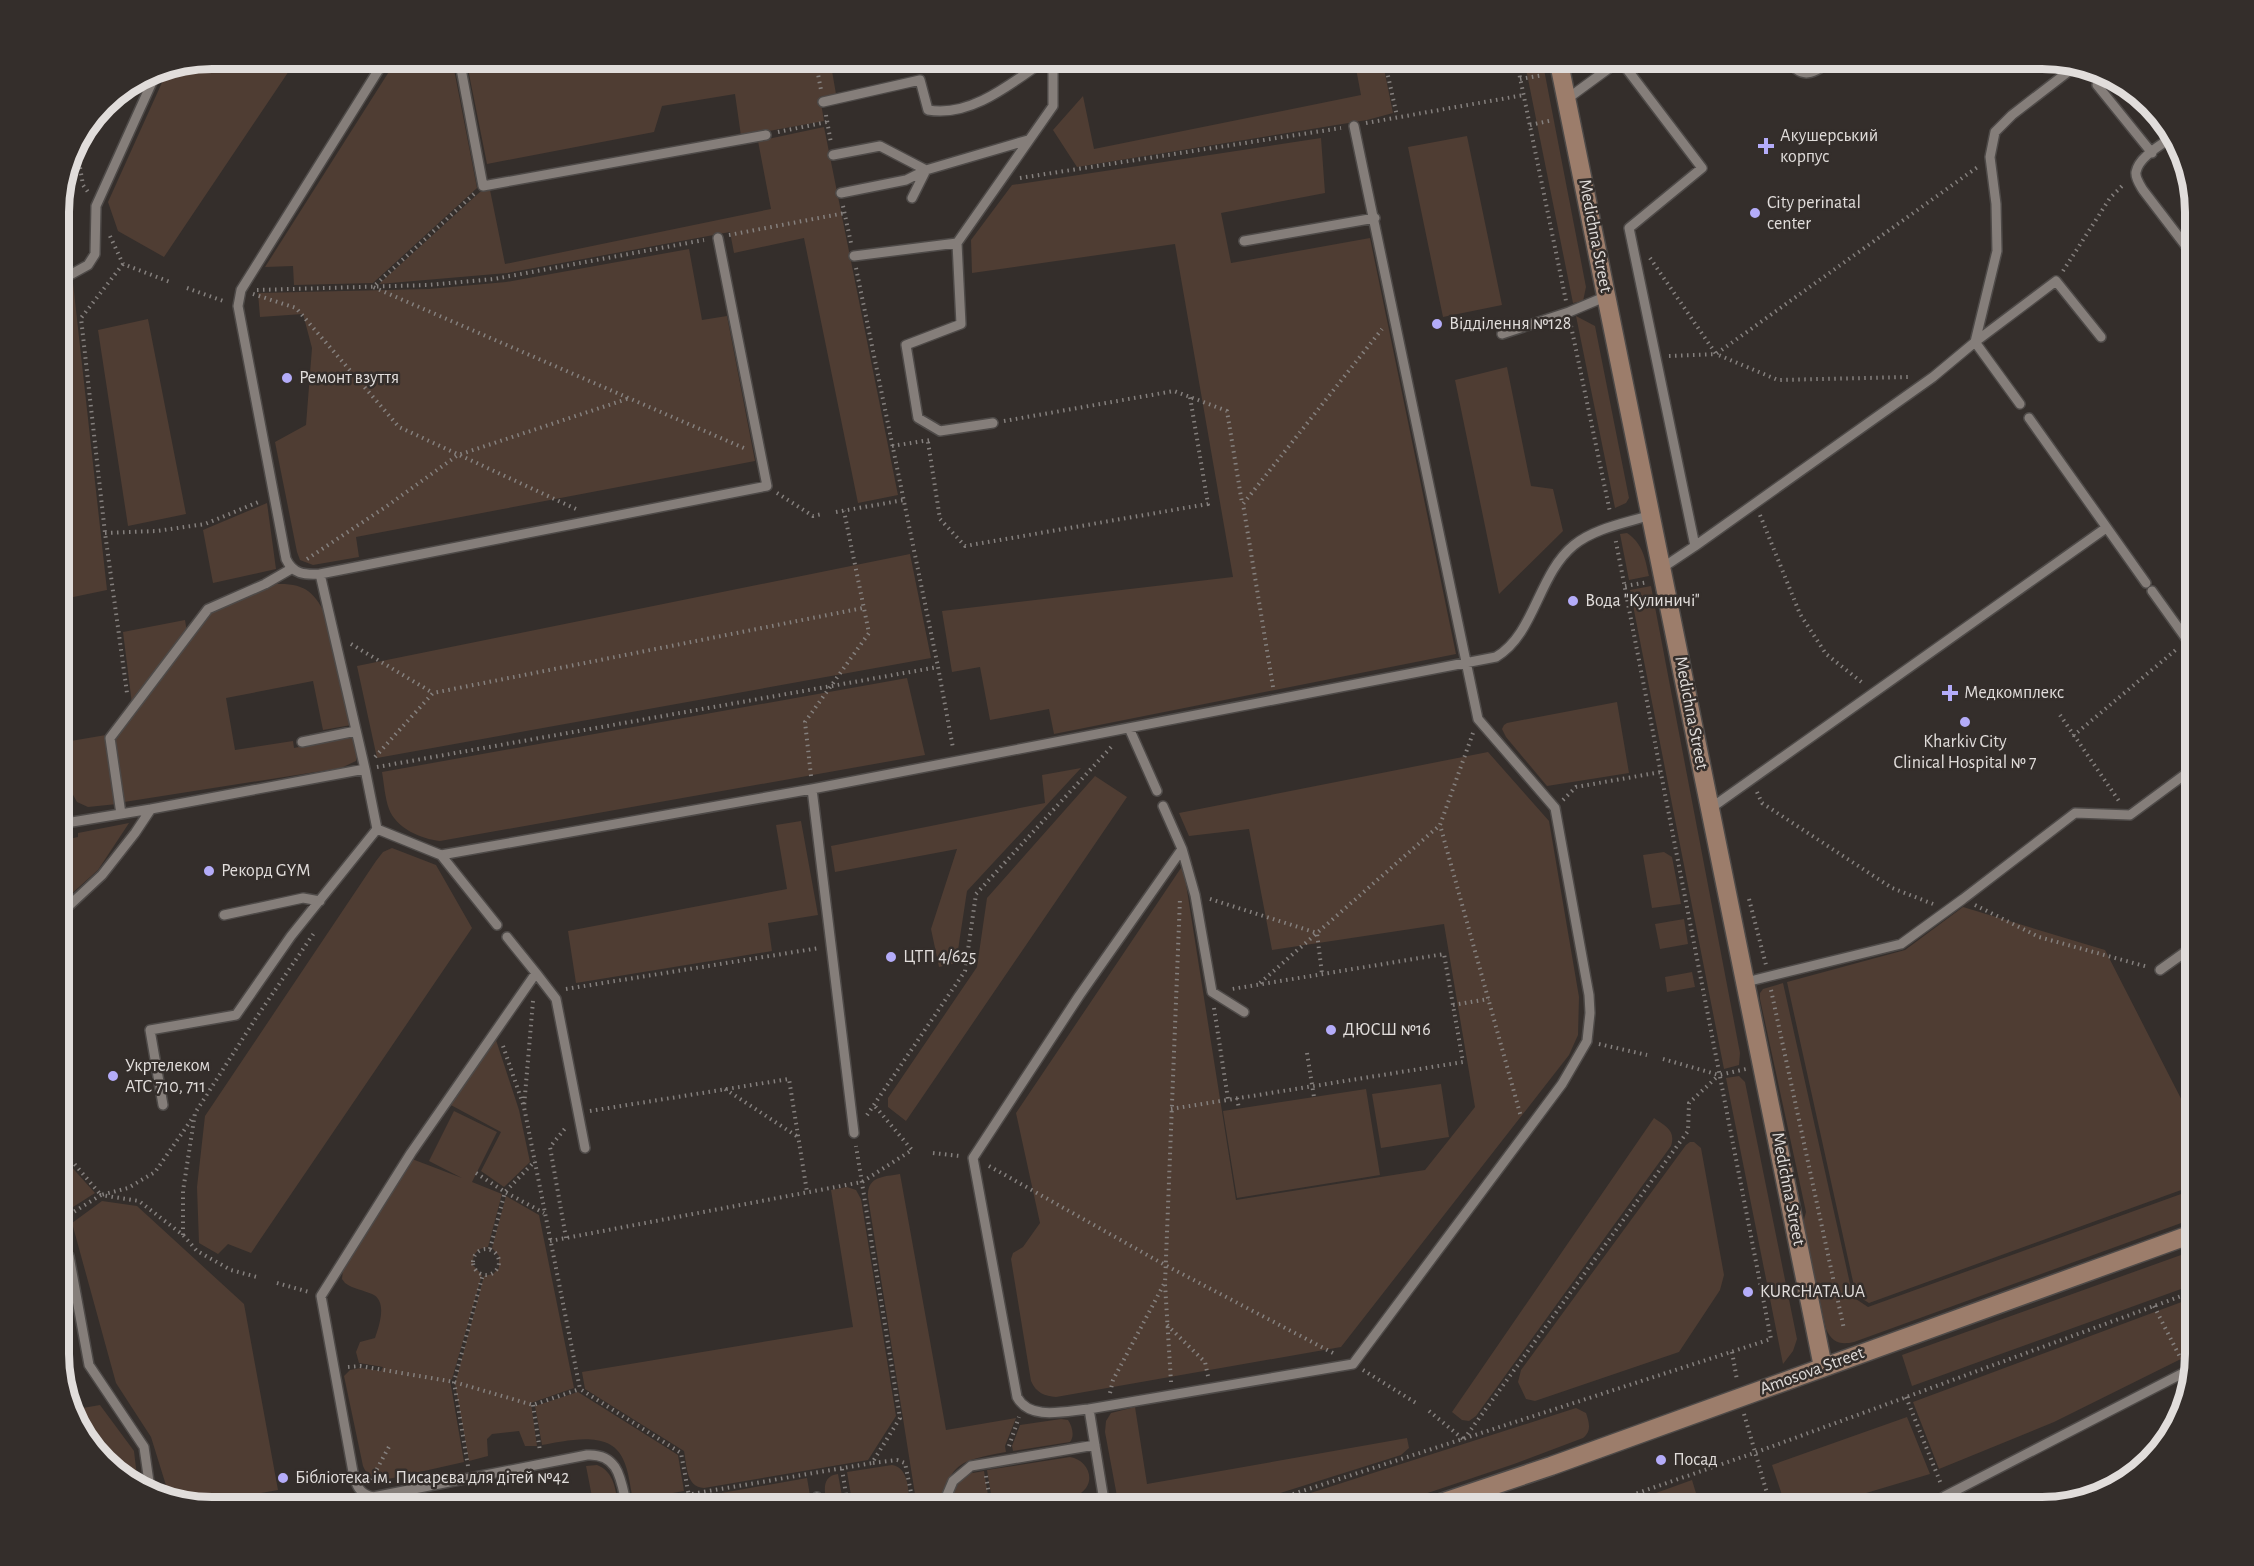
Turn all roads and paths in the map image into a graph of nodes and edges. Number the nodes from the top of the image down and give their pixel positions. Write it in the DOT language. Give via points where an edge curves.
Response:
graph roads {
  1 [pos="379,69"];
  2 [pos="461,69"];
  3 [pos="1034,69"];
  4 [pos="1051,69"];
  5 [pos="1386,69"];
  6 [pos="1518,69"];
  7 [pos="1560,69"];
  8 [pos="1608,69"];
  9 [pos="1628,69"];
  10 [pos="1795,69"];
  11 [pos="1817,69"];
  12 [pos="2068,72"];
  13 [pos="1545,74"];
  14 [pos="1520,79"];
  15 [pos="152,82"];
  16 [pos="2097,85"];
  17 [pos="1524,95"];
  18 [pos="1567,99"];
  19 [pos="823,102"];
  20 [pos="1397,116"];
  21 [pos="1555,120"];
  22 [pos="1530,125"];
  23 [pos="1354,126"];
  24 [pos="766,135"];
  25 [pos="1028,140"];
  26 [pos="2167,141"];
  27 [pos="2152,153"];
  28 [pos="833,155"];
  29 [pos="1990,158"];
  30 [pos="927,170"];
  31 [pos="2136,173"];
  32 [pos="1001,180"];
  33 [pos="483,186"];
  34 [pos="841,193"];
  35 [pos="912,198"];
  36 [pos="844,213"];
  37 [pos="1375,219"];
  38 [pos="718,238"];
  39 [pos="1244,241"];
  40 [pos="957,243"];
  41 [pos="2185,244"];
  42 [pos="854,256"];
  43 [pos="1650,257"];
  44 [pos="123,264"];
  45 [pos="69,275"];
  46 [pos="2056,281"];
  47 [pos="373,287"];
  48 [pos="187,288"];
  49 [pos="241,290"];
  50 [pos="1607,296"];
  51 [pos="238,306"];
  52 [pos="1569,312"];
  53 [pos="1394,314"];
  54 [pos="1502,334"];
  55 [pos="2101,337"];
  56 [pos="1975,342"];
  57 [pos="1716,354"];
  58 [pos="1656,357"];
  59 [pos="1933,377"];
  60 [pos="1190,397"];
  61 [pos="630,398"];
  62 [pos="2020,404"];
  63 [pos="2029,418"];
  64 [pos="993,423"];
  65 [pos="940,431"];
  66 [pos="928,442"];
  67 [pos="892,446"];
  68 [pos="458,455"];
  69 [pos="761,456"];
  70 [pos="767,486"];
  71 [pos="272,496"];
  72 [pos="904,500"];
  73 [pos="1755,503"];
  74 [pos="1243,504"];
  75 [pos="844,511"];
  76 [pos="836,512"];
  77 [pos="822,514"];
  78 [pos="1651,515"];
  79 [pos="598,519"];
  80 [pos="1613,527"];
  81 [pos="2106,528"];
  82 [pos="105,533"];
  83 [pos="1695,546"];
  84 [pos="291,569"];
  85 [pos="320,574"];
  86 [pos="1658,575"];
  87 [pos="1625,586"];
  88 [pos="863,608"];
  89 [pos="333,634"];
  90 [pos="2185,636"];
  91 [pos="2185,641"];
  92 [pos="1468,663"];
  93 [pos="938,667"];
  94 [pos="831,686"];
  95 [pos="1874,692"];
  96 [pos="433,693"];
  97 [pos="1275,699"];
  98 [pos="130,711"];
  99 [pos="2060,715"];
  100 [pos="1478,719"];
  101 [pos="1130,728"];
  102 [pos="356,731"];
  103 [pos="2073,736"];
  104 [pos="302,742"];
  105 [pos="956,761"];
  106 [pos="365,769"];
  107 [pos="1661,772"];
  108 [pos="2185,775"];
  109 [pos="1750,780"];
  110 [pos="812,789"];
  111 [pos="1157,791"];
  112 [pos="1163,806"];
  113 [pos="1555,808"];
  114 [pos="1711,808"];
  115 [pos="151,809"];
  116 [pos="121,814"];
  117 [pos="2130,815"];
  118 [pos="69,824"];
  119 [pos="1440,825"];
  120 [pos="377,829"];
  121 [pos="1182,849"];
  122 [pos="441,855"];
  123 [pos="1195,894"];
  124 [pos="1180,897"];
  125 [pos="1963,900"];
  126 [pos="320,901"];
  127 [pos="69,906"];
  128 [pos="224,915"];
  129 [pos="497,925"];
  130 [pos="316,930"];
  131 [pos="1317,933"];
  132 [pos="507,937"];
  133 [pos="831,946"];
  134 [pos="2185,953"];
  135 [pos="2160,970"];
  136 [pos="536,974"];
  137 [pos="1322,974"];
  138 [pos="1746,982"];
  139 [pos="1258,984"];
  140 [pos="550,992"];
  141 [pos="1212,992"];
  142 [pos="1489,999"];
  143 [pos="1453,1005"];
  144 [pos="1244,1012"];
  145 [pos="497,1028"];
  146 [pos="1587,1041"];
  147 [pos="1307,1053"];
  148 [pos="1647,1055"];
  149 [pos="1663,1059"];
  150 [pos="1749,1069"];
  151 [pos="1719,1075"];
  152 [pos="1312,1086"];
  153 [pos="724,1088"];
  154 [pos="1314,1097"];
  155 [pos="1238,1098"];
  156 [pos="1228,1100"];
  157 [pos="874,1105"];
  158 [pos="163,1106"];
  159 [pos="524,1107"];
  160 [pos="1171,1109"];
  161 [pos="1239,1109"];
  162 [pos="195,1113"];
  163 [pos="578,1113"];
  164 [pos="854,1133"];
  165 [pos="1526,1133"];
  166 [pos="798,1137"];
  167 [pos="585,1148"];
  168 [pos="933,1153"];
  169 [pos="69,1158"];
  170 [pos="973,1158"];
  171 [pos="535,1161"];
  172 [pos="476,1173"];
  173 [pos="862,1182"];
  174 [pos="504,1192"];
  175 [pos="807,1192"];
  176 [pos="101,1195"];
  177 [pos="545,1214"];
  178 [pos="69,1215"];
  179 [pos="183,1235"];
  180 [pos="2185,1237"];
  181 [pos="566,1238"];
  182 [pos="550,1241"];
  183 [pos="490,1249"];
  184 [pos="69,1256"];
  185 [pos="1165,1265"];
  186 [pos="483,1274"];
  187 [pos="257,1277"];
  188 [pos="277,1283"];
  189 [pos="1164,1284"];
  190 [pos="2185,1295"];
  191 [pos="321,1296"];
  192 [pos="2154,1306"];
  193 [pos="1167,1325"];
  194 [pos="1732,1352"];
  195 [pos="2178,1354"];
  196 [pos="1205,1362"];
  197 [pos="1353,1364"];
  198 [pos="360,1366"];
  199 [pos="1823,1367"];
  200 [pos="1169,1368"];
  201 [pos="2184,1373"];
  202 [pos="1113,1380"];
  203 [pos="454,1382"];
  204 [pos="1738,1384"];
  205 [pos="580,1389"];
  206 [pos="1906,1397"];
  207 [pos="1416,1403"];
  208 [pos="533,1405"];
  209 [pos="1023,1406"];
  210 [pos="1089,1409"];
  211 [pos="1429,1411"];
  212 [pos="1744,1413"];
  213 [pos="538,1437"];
  214 [pos="1463,1440"];
  215 [pos="391,1443"];
  216 [pos="1095,1445"];
  217 [pos="1009,1446"];
  218 [pos="466,1452"];
  219 [pos="1754,1453"];
  220 [pos="872,1463"];
  221 [pos="984,1463"];
  222 [pos="1934,1468"];
  223 [pos="842,1469"];
  224 [pos="376,1471"];
  225 [pos="149,1482"];
  226 [pos="689,1495"];
  227 [pos="373,1497"];
  228 [pos="373,1497"];
  229 [pos="623,1497"];
  230 [pos="678,1497"];
  231 [pos="846,1497"];
  232 [pos="912,1497"];
  233 [pos="947,1497"];
  234 [pos="989,1497"];
  235 [pos="1103,1497"];
  236 [pos="1287,1497"];
  237 [pos="1461,1497"];
  238 [pos="1628,1497"];
  239 [pos="1768,1497"];
  240 [pos="1944,1497"];
  1 -- 49 [label="lane"];
  2 -- 33 [label="lane"];
  3 -- 19 [label="lane" via="982,102 938,112 928,110 920,80"];
  4 -- 25 [label="lane" via="1053,106"];
  5 -- 20 [label="path"];
  6 -- 14 [label="path"];
  7 -- 18 [label="street, Medichna Street"];
  8 -- 18 [label="lane"];
  9 -- 58 [label="lane" via="1702,168 1629,228"];
  10 -- 11 [label="lane" via="1802,74"];
  12 -- 29 [label="lane" via="2002,123 1995,132"];
  13 -- 14 [label="path"];
  14 -- 17 [label="path"];
  15 -- 45 [label="lane" via="96,206 95,254 88,265"];
  16 -- 27 [label="lane"];
  17 -- 20 [label="path"];
  17 -- 22 [label="path"];
  18 -- 50 [label="street, Medichna Street"];
  20 -- 23 [label="path"];
  21 -- 22 [label="path"];
  22 -- 52 [label="path"];
  23 -- 32 [label="path"];
  23 -- 37 [label="lane"];
  24 -- 28 [label="path" via="827,122"];
  24 -- 33 [label="lane"];
  25 -- 30 [label="lane"];
  25 -- 32 [label="lane"];
  26 -- 27 [label="lane"];
  27 -- 31 [label="lane"];
  28 -- 30 [label="lane" via="880,147"];
  29 -- 56 [label="lane" via="1997,251"];
  29 -- 57 [label="path"];
  30 -- 34 [label="lane" via="906,180"];
  30 -- 35 [label="lane"];
  31 -- 41 [label="lane" via="2143,190"];
  31 -- 46 [label="path" via="2110,198"];
  32 -- 40 [label="lane"];
  33 -- 47 [label="path"];
  34 -- 36 [label="path"];
  36 -- 38 [label="path"];
  36 -- 42 [label="path"];
  37 -- 39 [label="lane"];
  37 -- 53 [label="lane"];
  38 -- 47 [label="path" via="494,279"];
  38 -- 69 [label="lane"];
  40 -- 42 [label="lane"];
  40 -- 65 [label="lane" via="961,324 906,345 918,418"];
  42 -- 67 [label="path"];
  43 -- 57 [label="path"];
  44 -- 82 [label="path" via="81,318"];
  46 -- 55 [label="lane"];
  46 -- 56 [label="lane"];
  47 -- 49 [label="path"];
  47 -- 61 [label="path"];
  48 -- 51 [label="path"];
  49 -- 51 [label="lane"];
  49 -- 68 [label="path" via="296,308 399,428"];
  50 -- 52 [label="lane"];
  50 -- 78 [label="street, Medichna Street"];
  51 -- 71 [label="lane"];
  52 -- 54 [label="lane"];
  52 -- 80 [label="path"];
  53 -- 74 [label="path"];
  53 -- 92 [label="lane"];
  56 -- 59 [label="lane"];
  56 -- 62 [label="lane"];
  57 -- 58 [label="path"];
  57 -- 59 [label="path" via="1778,380"];
  58 -- 83 [label="lane"];
  59 -- 73 [label="lane"];
  60 -- 64 [label="path" via="1174,391"];
  60 -- 66 [label="path" via="1208,504 1070,528 965,546 940,519"];
  60 -- 74 [label="path" via="1227,411"];
  61 -- 68 [label="path"];
  61 -- 69 [label="path"];
  63 -- 81 [label="lane"];
  64 -- 65 [label="lane"];
  65 -- 66 [label="path"];
  66 -- 67 [label="path"];
  67 -- 72 [label="path"];
  68 -- 79 [label="path"];
  68 -- 84 [label="path"];
  69 -- 70 [label="lane"];
  70 -- 77 [label="path" via="813,516"];
  70 -- 79 [label="lane"];
  71 -- 82 [label="path" via="205,524"];
  71 -- 84 [label="lane"];
  72 -- 75 [label="path"];
  72 -- 93 [label="path"];
  73 -- 83 [label="lane"];
  73 -- 95 [label="path" via="1800,614 1826,654"];
  74 -- 97 [label="path"];
  75 -- 76 [label="path"];
  75 -- 88 [label="path"];
  78 -- 80 [label="lane"];
  78 -- 86 [label="street, Medichna Street"];
  79 -- 85 [label="lane"];
  80 -- 87 [label="path"];
  80 -- 92 [label="lane" via="1574,545 1562,558 1506,651"];
  81 -- 90 [label="lane"];
  81 -- 95 [label="lane"];
  82 -- 98 [label="path"];
  83 -- 86 [label="lane"];
  84 -- 85 [label="lane" via="302,574"];
  84 -- 98 [label="lane" via="208,609"];
  85 -- 89 [label="lane"];
  86 -- 87 [label="path"];
  86 -- 114 [label="street, Medichna Street"];
  87 -- 107 [label="path"];
  88 -- 94 [label="path" via="868,633"];
  88 -- 96 [label="path"];
  89 -- 96 [label="path"];
  89 -- 102 [label="lane"];
  91 -- 103 [label="path"];
  92 -- 97 [label="lane"];
  92 -- 100 [label="lane"];
  93 -- 94 [label="path"];
  93 -- 105 [label="path"];
  94 -- 106 [label="path"];
  94 -- 110 [label="path" via="805,722"];
  95 -- 109 [label="lane"];
  96 -- 106 [label="path"];
  97 -- 101 [label="lane"];
  98 -- 116 [label="lane" via="110,738"];
  99 -- 103 [label="path"];
  100 -- 113 [label="lane"];
  100 -- 119 [label="path"];
  101 -- 105 [label="lane"];
  101 -- 111 [label="lane"];
  101 -- 157 [label="path" via="976,894 965,971"];
  102 -- 104 [label="lane"];
  102 -- 106 [label="lane"];
  103 -- 117 [label="path"];
  105 -- 110 [label="lane"];
  106 -- 115 [label="lane"];
  106 -- 120 [label="lane"];
  107 -- 113 [label="path" via="1576,787"];
  107 -- 151 [label="path"];
  108 -- 117 [label="lane"];
  109 -- 114 [label="lane"];
  109 -- 125 [label="path" via="1762,803 1892,888 1931,905"];
  110 -- 122 [label="lane"];
  110 -- 133 [label="lane"];
  112 -- 121 [label="lane"];
  113 -- 146 [label="lane" via="1589,995"];
  114 -- 138 [label="street, Medichna Street"];
  115 -- 116 [label="lane"];
  115 -- 127 [label="lane" via="102,875"];
  116 -- 118 [label="lane"];
  117 -- 125 [label="lane" via="2075,813"];
  119 -- 131 [label="path"];
  119 -- 142 [label="path"];
  120 -- 122 [label="lane"];
  120 -- 126 [label="lane"];
  121 -- 123 [label="lane"];
  121 -- 170 [label="lane"];
  122 -- 129 [label="lane"];
  123 -- 131 [label="path"];
  123 -- 141 [label="lane"];
  124 -- 160 [label="path"];
  125 -- 135 [label="path" via="2039,937"];
  125 -- 138 [label="lane" via="1901,944"];
  126 -- 128 [label="lane" via="303,898"];
  126 -- 158 [label="lane" via="236,1015 150,1030"];
  130 -- 162 [label="path"];
  131 -- 137 [label="path"];
  131 -- 139 [label="path"];
  132 -- 136 [label="lane"];
  133 -- 140 [label="path"];
  133 -- 164 [label="lane"];
  134 -- 135 [label="lane"];
  136 -- 140 [label="lane"];
  136 -- 145 [label="lane"];
  136 -- 159 [label="path"];
  137 -- 139 [label="path"];
  137 -- 143 [label="path" via="1444,954"];
  138 -- 199 [label="street, Medichna Street"];
  139 -- 141 [label="path"];
  140 -- 163 [label="lane" via="556,999"];
  141 -- 144 [label="lane"];
  141 -- 156 [label="path"];
  142 -- 143 [label="path"];
  142 -- 165 [label="path"];
  143 -- 152 [label="path" via="1463,1062"];
  145 -- 159 [label="path"];
  145 -- 191 [label="lane" via="411,1153"];
  146 -- 148 [label="path"];
  146 -- 165 [label="lane" via="1568,1076"];
  147 -- 152 [label="path"];
  149 -- 151 [label="path"];
  150 -- 151 [label="path"];
  151 -- 194 [label="path" via="1771,1339"];
  151 -- 214 [label="path" via="1689,1103 1688,1131"];
  152 -- 154 [label="path"];
  152 -- 155 [label="path"];
  153 -- 163 [label="path"];
  153 -- 166 [label="path"];
  153 -- 166 [label="path" via="789,1079"];
  155 -- 156 [label="path"];
  155 -- 161 [label="path"];
  156 -- 160 [label="path"];
  157 -- 164 [label="path"];
  157 -- 173 [label="path" via="912,1150"];
  159 -- 171 [label="path"];
  160 -- 185 [label="path"];
  162 -- 176 [label="path" via="155,1172 128,1188"];
  162 -- 179 [label="path" via="183,1191"];
  163 -- 167 [label="lane"];
  163 -- 181 [label="path" via="550,1147"];
  164 -- 173 [label="path"];
  165 -- 197 [label="lane"];
  166 -- 175 [label="path"];
  168 -- 170 [label="path"];
  169 -- 176 [label="path"];
  170 -- 185 [label="path"];
  170 -- 209 [label="lane" via="1016,1393"];
  171 -- 174 [label="path"];
  171 -- 177 [label="path"];
  172 -- 174 [label="path"];
  173 -- 175 [label="path"];
  173 -- 220 [label="path" via="900,1418"];
  174 -- 177 [label="path"];
  174 -- 183 [label="path"];
  175 -- 181 [label="path"];
  176 -- 178 [label="path"];
  176 -- 179 [label="path" via="139,1201"];
  177 -- 182 [label="path"];
  179 -- 187 [label="path" via="197,1251 216,1262"];
  180 -- 199 [label="street, Amosova Street"];
  181 -- 182 [label="path"];
  182 -- 205 [label="path"];
  183 -- 186 [label="path" via="498,1255 499,1263 492,1274"];
  183 -- 186 [label="path" via="480,1250 474,1256 474,1265"];
  184 -- 225 [label="lane" via="88,1365 144,1447"];
  185 -- 189 [label="path"];
  185 -- 197 [label="path"];
  186 -- 203 [label="path"];
  188 -- 191 [label="path"];
  189 -- 193 [label="path"];
  189 -- 202 [label="path"];
  190 -- 192 [label="path"];
  191 -- 228 [label="lane" via="354,1479 363,1494"];
  192 -- 195 [label="path"];
  192 -- 206 [label="path"];
  193 -- 196 [label="path"];
  193 -- 200 [label="path"];
  194 -- 204 [label="path"];
  194 -- 214 [label="path"];
  197 -- 207 [label="path"];
  197 -- 210 [label="lane"];
  198 -- 203 [label="path"];
  199 -- 237 [label="street, Amosova Street"];
  201 -- 240 [label="lane"];
  203 -- 208 [label="path"];
  203 -- 218 [label="path"];
  205 -- 208 [label="path"];
  205 -- 226 [label="path" via="681,1453"];
  206 -- 219 [label="path"];
  206 -- 222 [label="path"];
  208 -- 213 [label="path"];
  209 -- 210 [label="lane" via="1041,1413"];
  209 -- 217 [label="path"];
  210 -- 216 [label="lane"];
  211 -- 214 [label="path"];
  212 -- 219 [label="path"];
  214 -- 236 [label="path"];
  215 -- 224 [label="path"];
  216 -- 221 [label="lane"];
  216 -- 235 [label="lane"];
  219 -- 238 [label="path"];
  219 -- 239 [label="path"];
  220 -- 223 [label="path"];
  220 -- 232 [label="path" via="905,1463"];
  221 -- 233 [label="lane" via="968,1467 954,1479"];
  221 -- 234 [label="path"];
  223 -- 226 [label="path"];
  223 -- 231 [label="path"];
  226 -- 230 [label="path"];
  227 -- 229 [label="lane" via="592,1454 606,1457 614,1464"];
}
